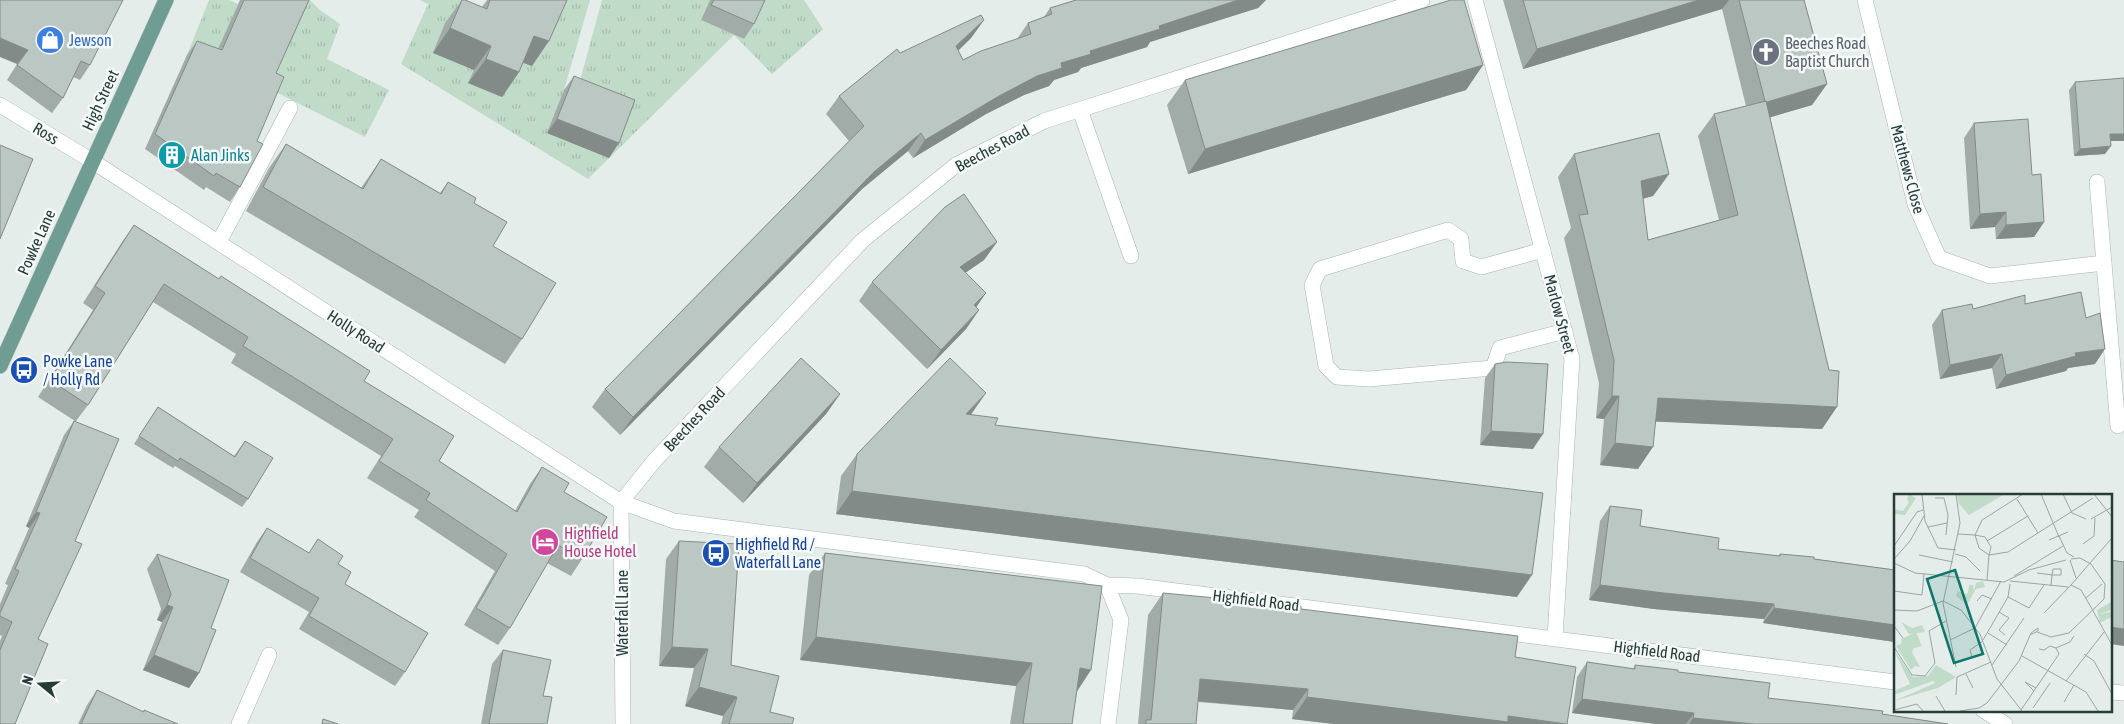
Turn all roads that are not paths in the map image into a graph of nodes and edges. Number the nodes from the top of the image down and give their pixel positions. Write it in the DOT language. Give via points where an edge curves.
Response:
graph roads {
  1 [pos="166,0"];
  2 [pos="1422,0"];
  3 [pos="1475,0"];
  4 [pos="1865,0"];
  5 [pos="0,105"];
  6 [pos="290,108"];
  7 [pos="1080,110"];
  8 [pos="92,161"];
  9 [pos="2097,182"];
  10 [pos="219,242"];
  11 [pos="1543,250"];
  12 [pos="1131,256"];
  13 [pos="2104,263"];
  14 [pos="1565,331"];
  15 [pos="0,366"];
  16 [pos="2118,426"];
  17 [pos="621,502"];
  18 [pos="1107,585"];
  19 [pos="1555,638"];
  20 [pos="269,655"];
  21 [pos="1894,682"];
  22 [pos="1987,712"];
  23 [pos="239,724"];
  24 [pos="623,724"];
  25 [pos="1108,724"];
  26 [pos="2005,724"];
  1 -- 8 [label="main road, High Street"];
  2 -- 7 [label="street, Beeches Road"];
  3 -- 11 [label="street, Marlow Street"];
  4 -- 13 [label="street, Matthews Close" via="1915,204 1939,258 1990,276"];
  5 -- 8 [label="street, Ross"];
  6 -- 10 [label="street"];
  7 -- 12 [label="street"];
  7 -- 17 [label="street, Beeches Road" via="1044,121 956,166 863,240 655,460"];
  8 -- 10 [label="street, Holly Road"];
  8 -- 15 [label="main road, Powke Lane"];
  9 -- 13 [label="street"];
  10 -- 17 [label="street, Holly Road"];
  11 -- 14 [label="street, Marlow Street"];
  11 -- 14 [label="street" via="1481,267 1463,261 1461,239 1448,230 1320,269 1312,285 1326,366 1336,376 1369,379 1493,368 1500,348"];
  13 -- 16 [label="street"];
  14 -- 19 [label="street, Marlow Street" via="1572,359"];
  17 -- 18 [label="street, Highfield Road" via="674,521 1084,574"];
  17 -- 24 [label="street, Waterfall Lane"];
  18 -- 19 [label="street, Highfield Road" via="1137,586"];
  18 -- 25 [label="street" via="1121,620"];
  19 -- 21 [label="street, Highfield Road"];
  20 -- 23 [label="street"];
  22 -- 26 [label="street"];
}
